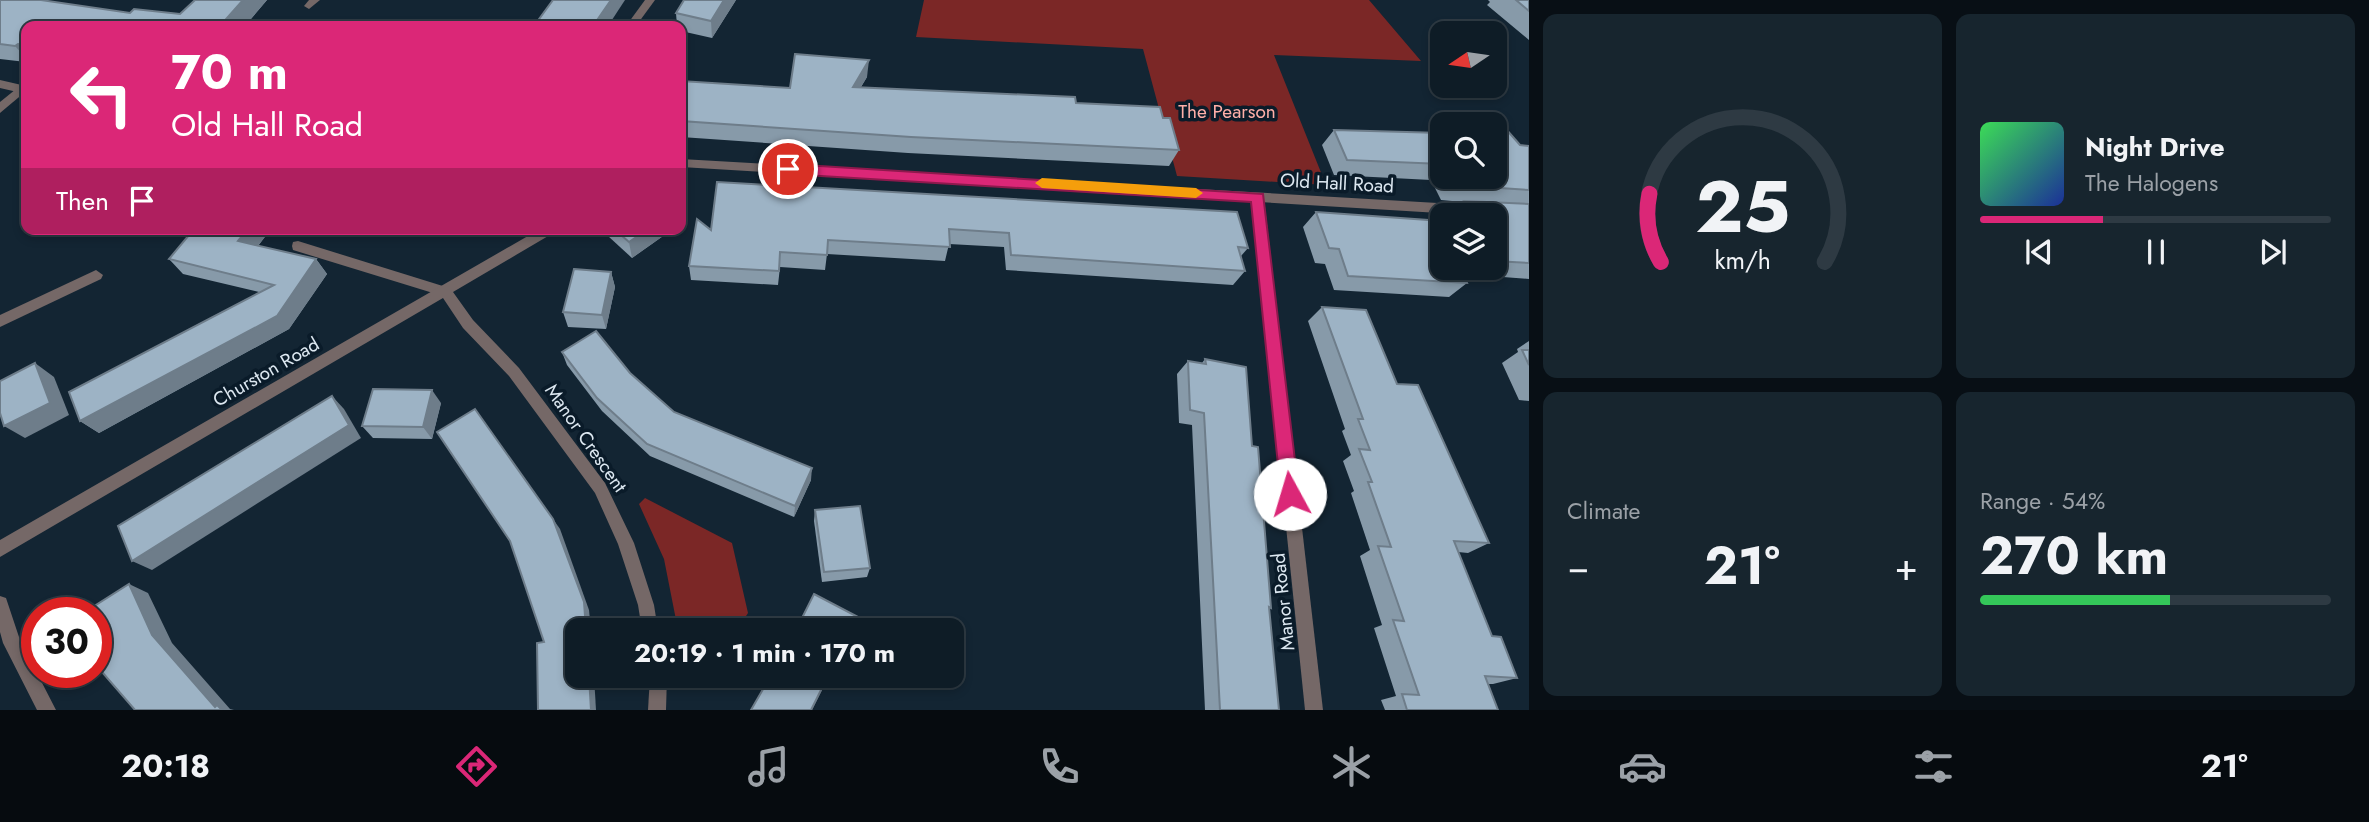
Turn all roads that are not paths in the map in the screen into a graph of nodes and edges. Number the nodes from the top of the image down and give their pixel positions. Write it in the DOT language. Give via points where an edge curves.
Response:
graph roads {
  1 [pos="650,0"];
  2 [pos="635,21"];
  3 [pos="0,84"];
  4 [pos="21,88"];
  5 [pos="21,92"];
  6 [pos="0,109"];
  7 [pos="686,163"];
  8 [pos="1258,198"];
  9 [pos="1430,208"];
  10 [pos="541,235"];
  11 [pos="298,246"];
  12 [pos="96,275"];
  13 [pos="446,292"];
  14 [pos="0,321"];
  15 [pos="0,549"];
  16 [pos="0,604"];
  17 [pos="648,618"];
  18 [pos="658,688"];
  19 [pos="47,710"];
  20 [pos="657,710"];
  21 [pos="1314,710"];
  1 -- 2 [label="street"];
  3 -- 4 [label="street"];
  5 -- 6 [label="street"];
  7 -- 8 [label="street, Old Hall Road"];
  8 -- 9 [label="street, Old Hall Road"];
  8 -- 21 [label="street, Manor Road"];
  10 -- 13 [label="street, Churston Road"];
  11 -- 13 [label="street"];
  12 -- 14 [label="street"];
  13 -- 15 [label="street, Churston Road"];
  13 -- 17 [label="street, Manor Crescent" via="468,324 514,372 600,488 626,543"];
  16 -- 19 [label="street" via="12,643"];
  18 -- 20 [label="street"];
}
